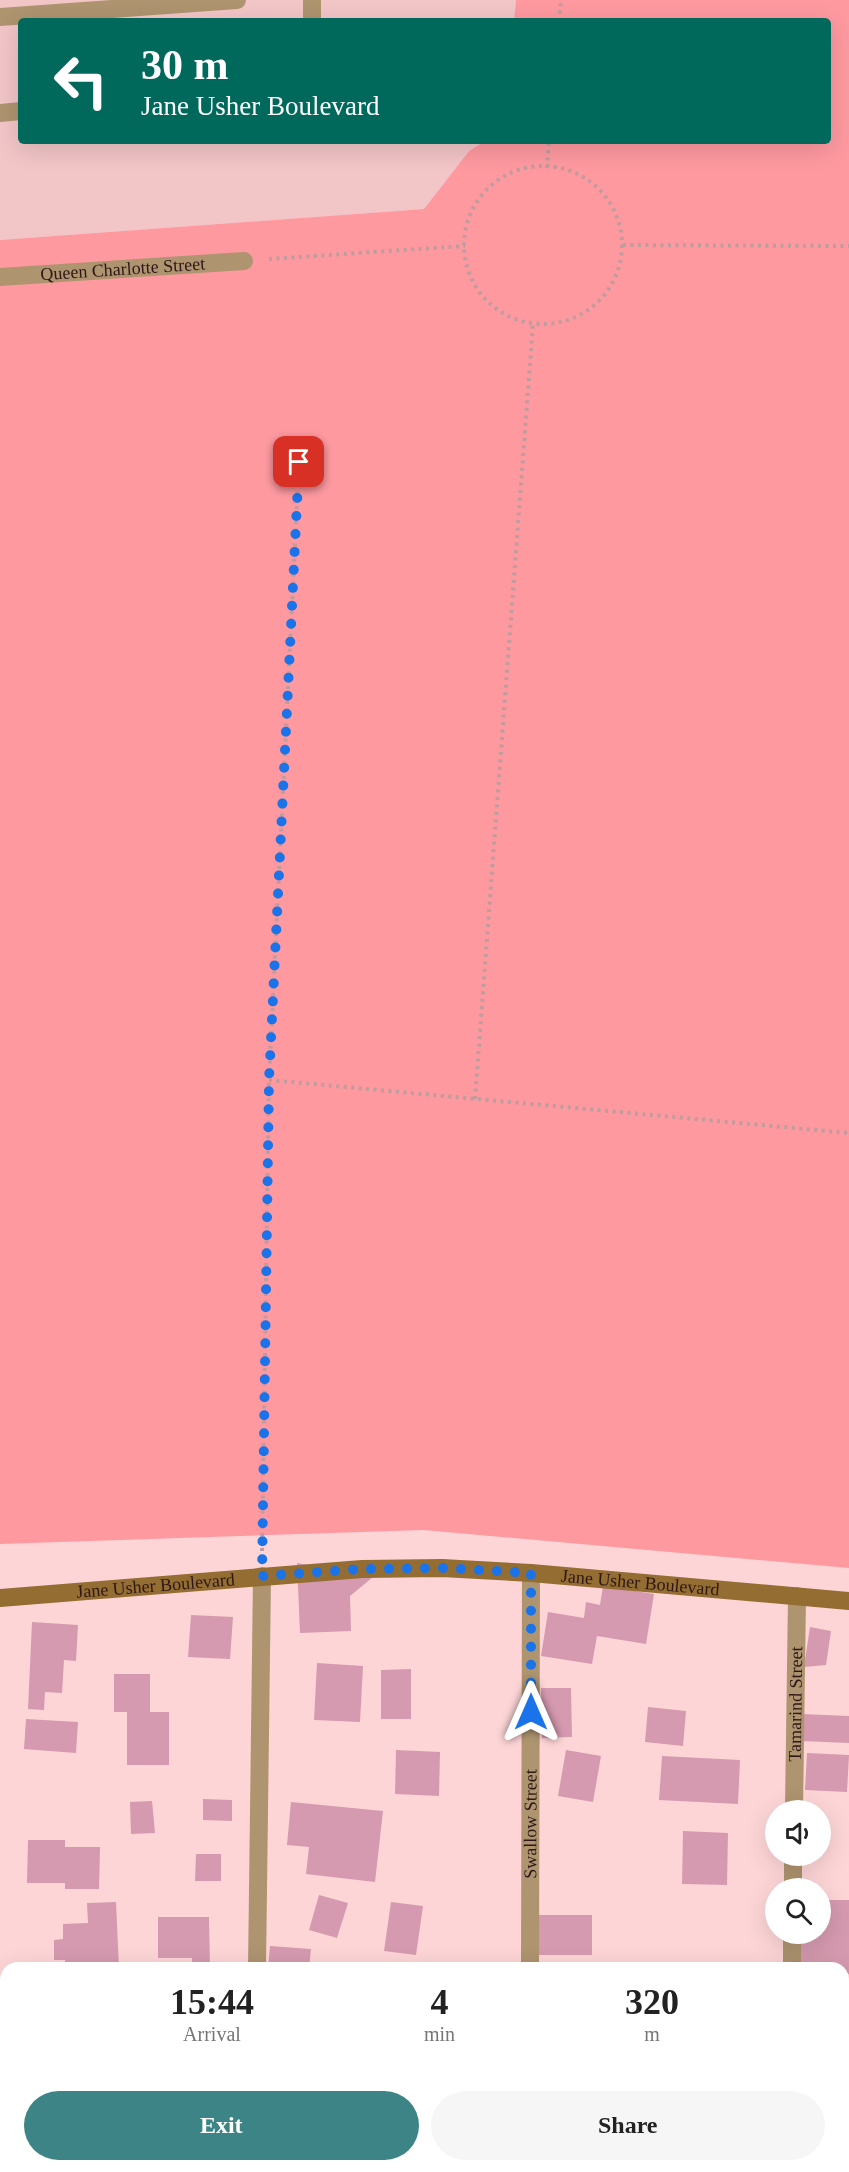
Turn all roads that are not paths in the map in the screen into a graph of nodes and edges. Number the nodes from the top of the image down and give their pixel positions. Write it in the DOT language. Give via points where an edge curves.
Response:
graph roads {
  1 [pos="237,0"];
  2 [pos="312,0"];
  3 [pos="0,17"];
  4 [pos="312,18"];
  5 [pos="18,111"];
  6 [pos="0,113"];
  7 [pos="244,261"];
  8 [pos="0,277"];
  9 [pos="531,1573"];
  10 [pos="262,1576"];
  11 [pos="797,1596"];
  12 [pos="0,1598"];
  13 [pos="849,1601"];
  14 [pos="794,1800"];
  15 [pos="792,1944"];
  16 [pos="257,1962"];
  17 [pos="530,1962"];
  18 [pos="792,1962"];
  1 -- 3 [label="street"];
  2 -- 4 [label="street"];
  5 -- 6 [label="street"];
  7 -- 8 [label="street, Queen Charlotte Street"];
  9 -- 10 [label="street, Jane Usher Boulevard" via="442,1568"];
  9 -- 11 [label="street, Jane Usher Boulevard"];
  9 -- 17 [label="street, Swallow Street"];
  10 -- 12 [label="street, Jane Usher Boulevard"];
  10 -- 16 [label="street"];
  11 -- 13 [label="street, Jane Usher Boulevard"];
  11 -- 14 [label="street, Tamarind Street"];
  15 -- 18 [label="street"];
}
